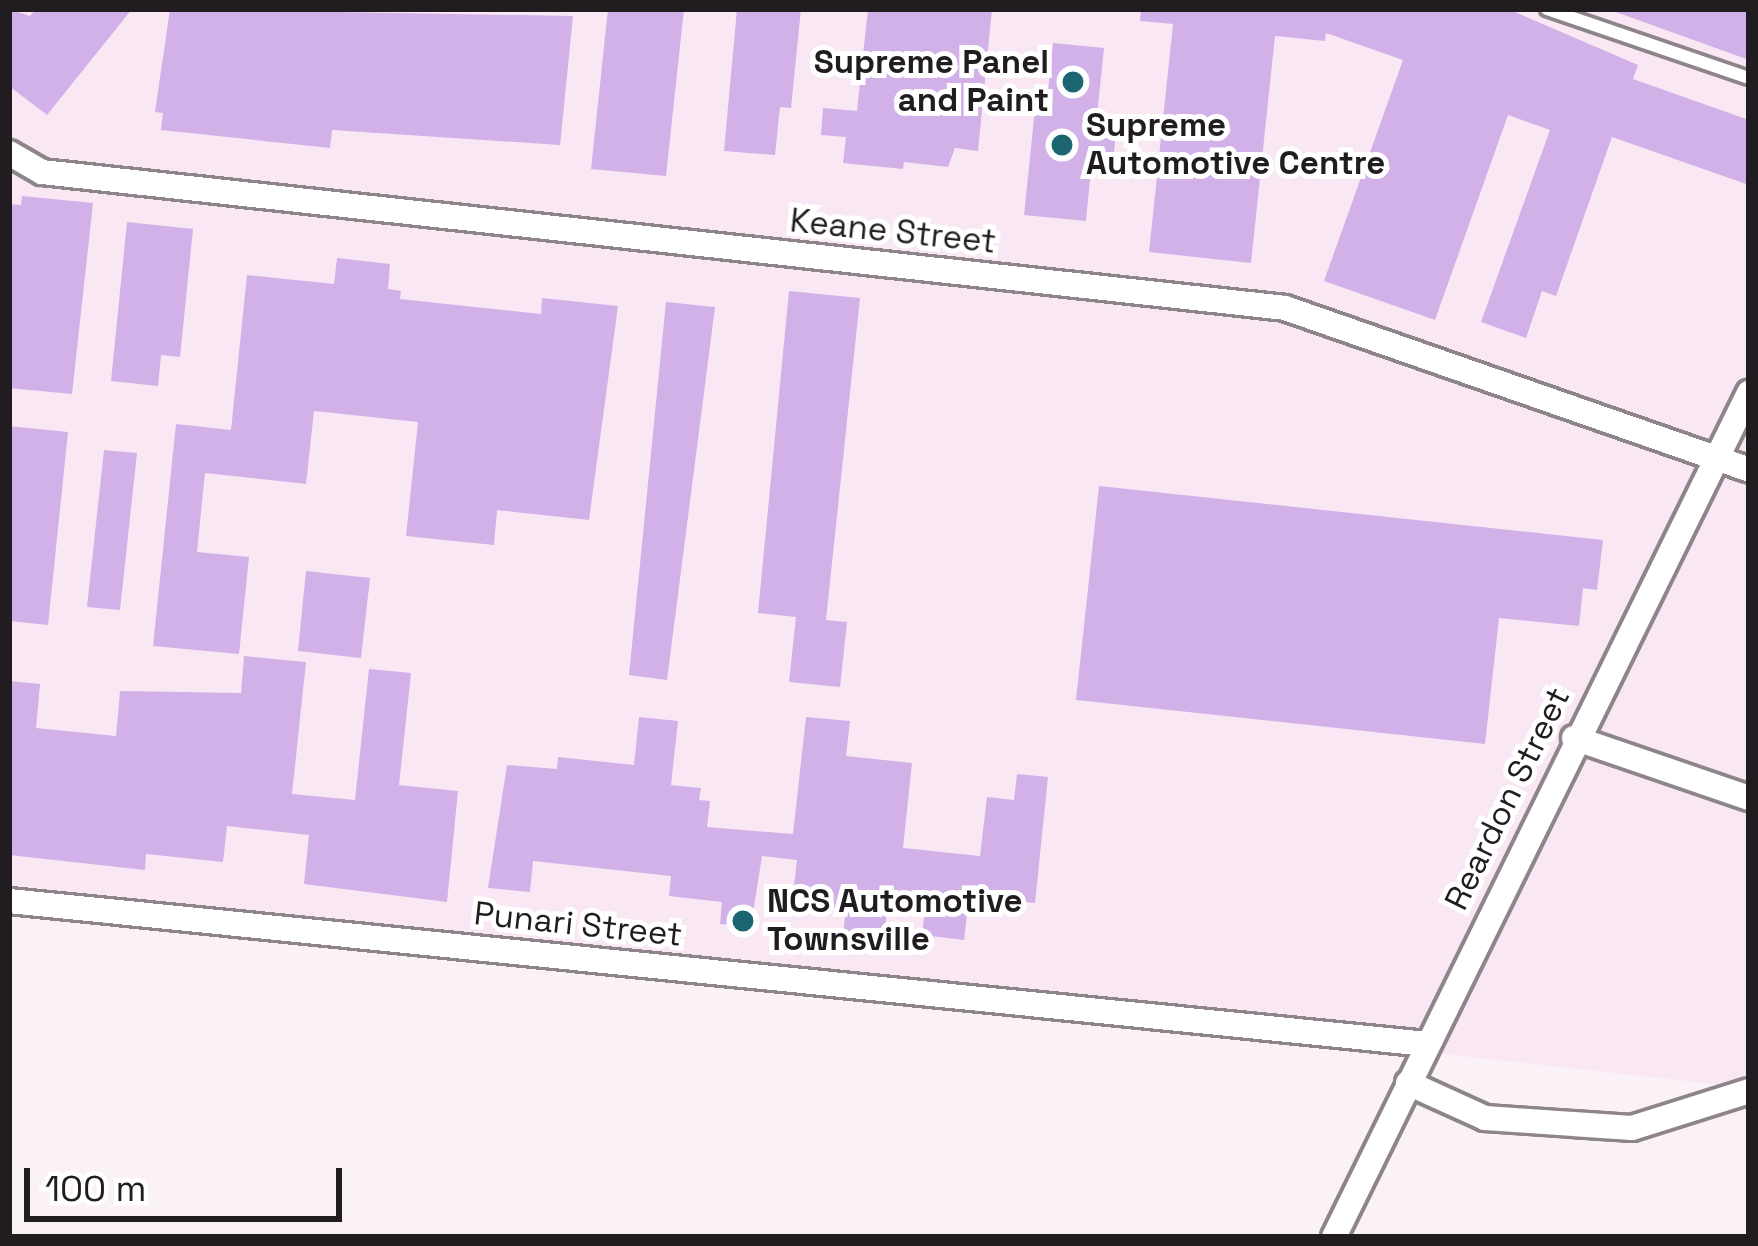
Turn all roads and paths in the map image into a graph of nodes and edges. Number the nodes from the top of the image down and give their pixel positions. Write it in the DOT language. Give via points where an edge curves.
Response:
graph roads {
  1 [pos="1547,9"];
  2 [pos="1749,78"];
  3 [pos="9,153"];
  4 [pos="1749,393"];
  5 [pos="1715,459"];
  6 [pos="1749,470"];
  7 [pos="1574,738"];
  8 [pos="1749,798"];
  9 [pos="9,901"];
  10 [pos="1426,1044"];
  11 [pos="1408,1083"];
  12 [pos="1749,1091"];
  13 [pos="1334,1237"];
  1 -- 2 [label="lane"];
  3 -- 5 [label="street, Keane Street" via="42,172 1286,308"];
  4 -- 5 [label="street, Reardon Street"];
  5 -- 6 [label="street, Keane Street"];
  5 -- 7 [label="street, Reardon Street"];
  7 -- 8 [label="street"];
  7 -- 10 [label="street, Reardon Street"];
  9 -- 10 [label="street, Punari Street"];
  10 -- 11 [label="street, Reardon Street"];
  11 -- 12 [label="street" via="1485,1118 1612,1128"];
  11 -- 13 [label="street, Reardon Street"];
}
